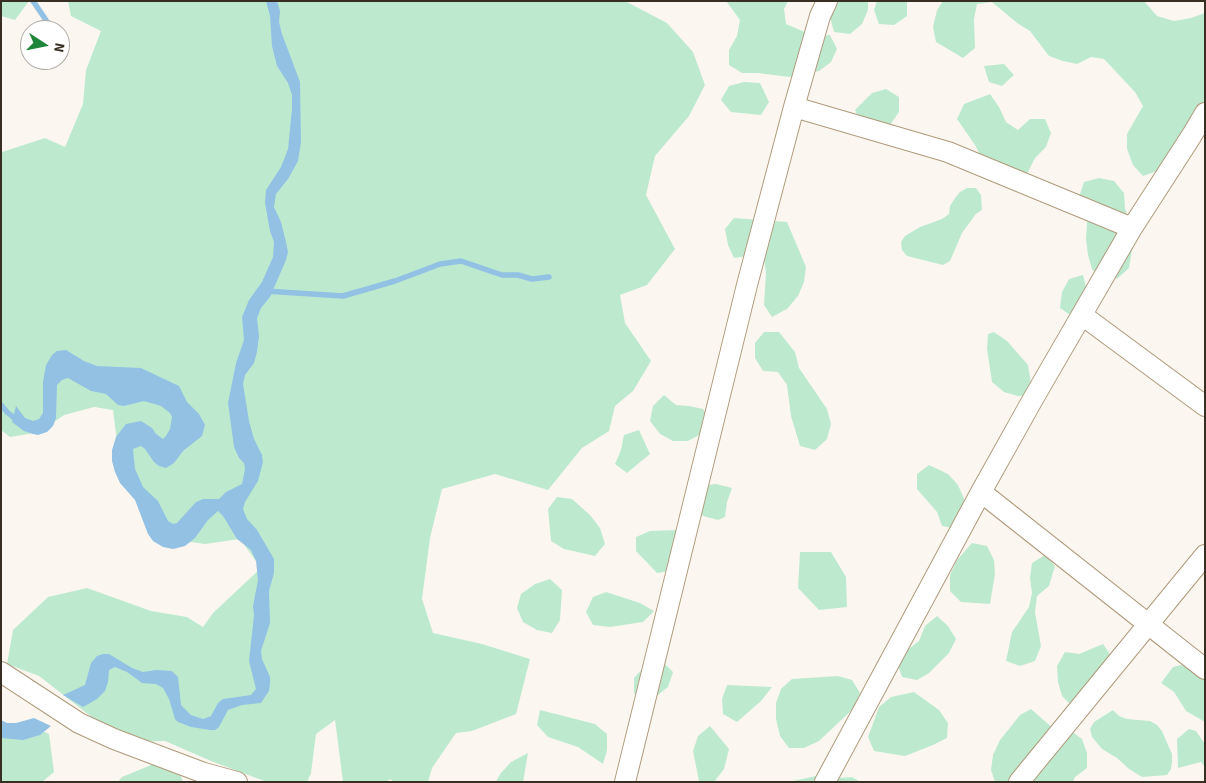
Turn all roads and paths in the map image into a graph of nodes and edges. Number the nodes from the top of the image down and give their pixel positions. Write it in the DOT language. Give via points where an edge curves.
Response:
graph roads {
  1 [pos="827,1"];
  2 [pos="794,106"];
  3 [pos="1205,113"];
  4 [pos="1198,139"];
  5 [pos="1132,228"];
  6 [pos="1082,315"];
  7 [pos="1205,406"];
  8 [pos="981,492"];
  9 [pos="1205,555"];
  10 [pos="1149,625"];
  11 [pos="1205,669"];
  12 [pos="1,672"];
  13 [pos="237,782"];
  14 [pos="625,782"];
  15 [pos="825,782"];
  16 [pos="1019,782"];
  1 -- 2 [label="street"];
  2 -- 5 [label="street" via="948,152"];
  2 -- 14 [label="street"];
  3 -- 4 [label="street"];
  4 -- 5 [label="street"];
  5 -- 6 [label="street"];
  6 -- 7 [label="street"];
  6 -- 8 [label="street"];
  8 -- 10 [label="street"];
  8 -- 15 [label="street"];
  9 -- 10 [label="street"];
  10 -- 11 [label="street"];
  10 -- 16 [label="street"];
  12 -- 13 [label="street" via="78,722 114,739"];
}
